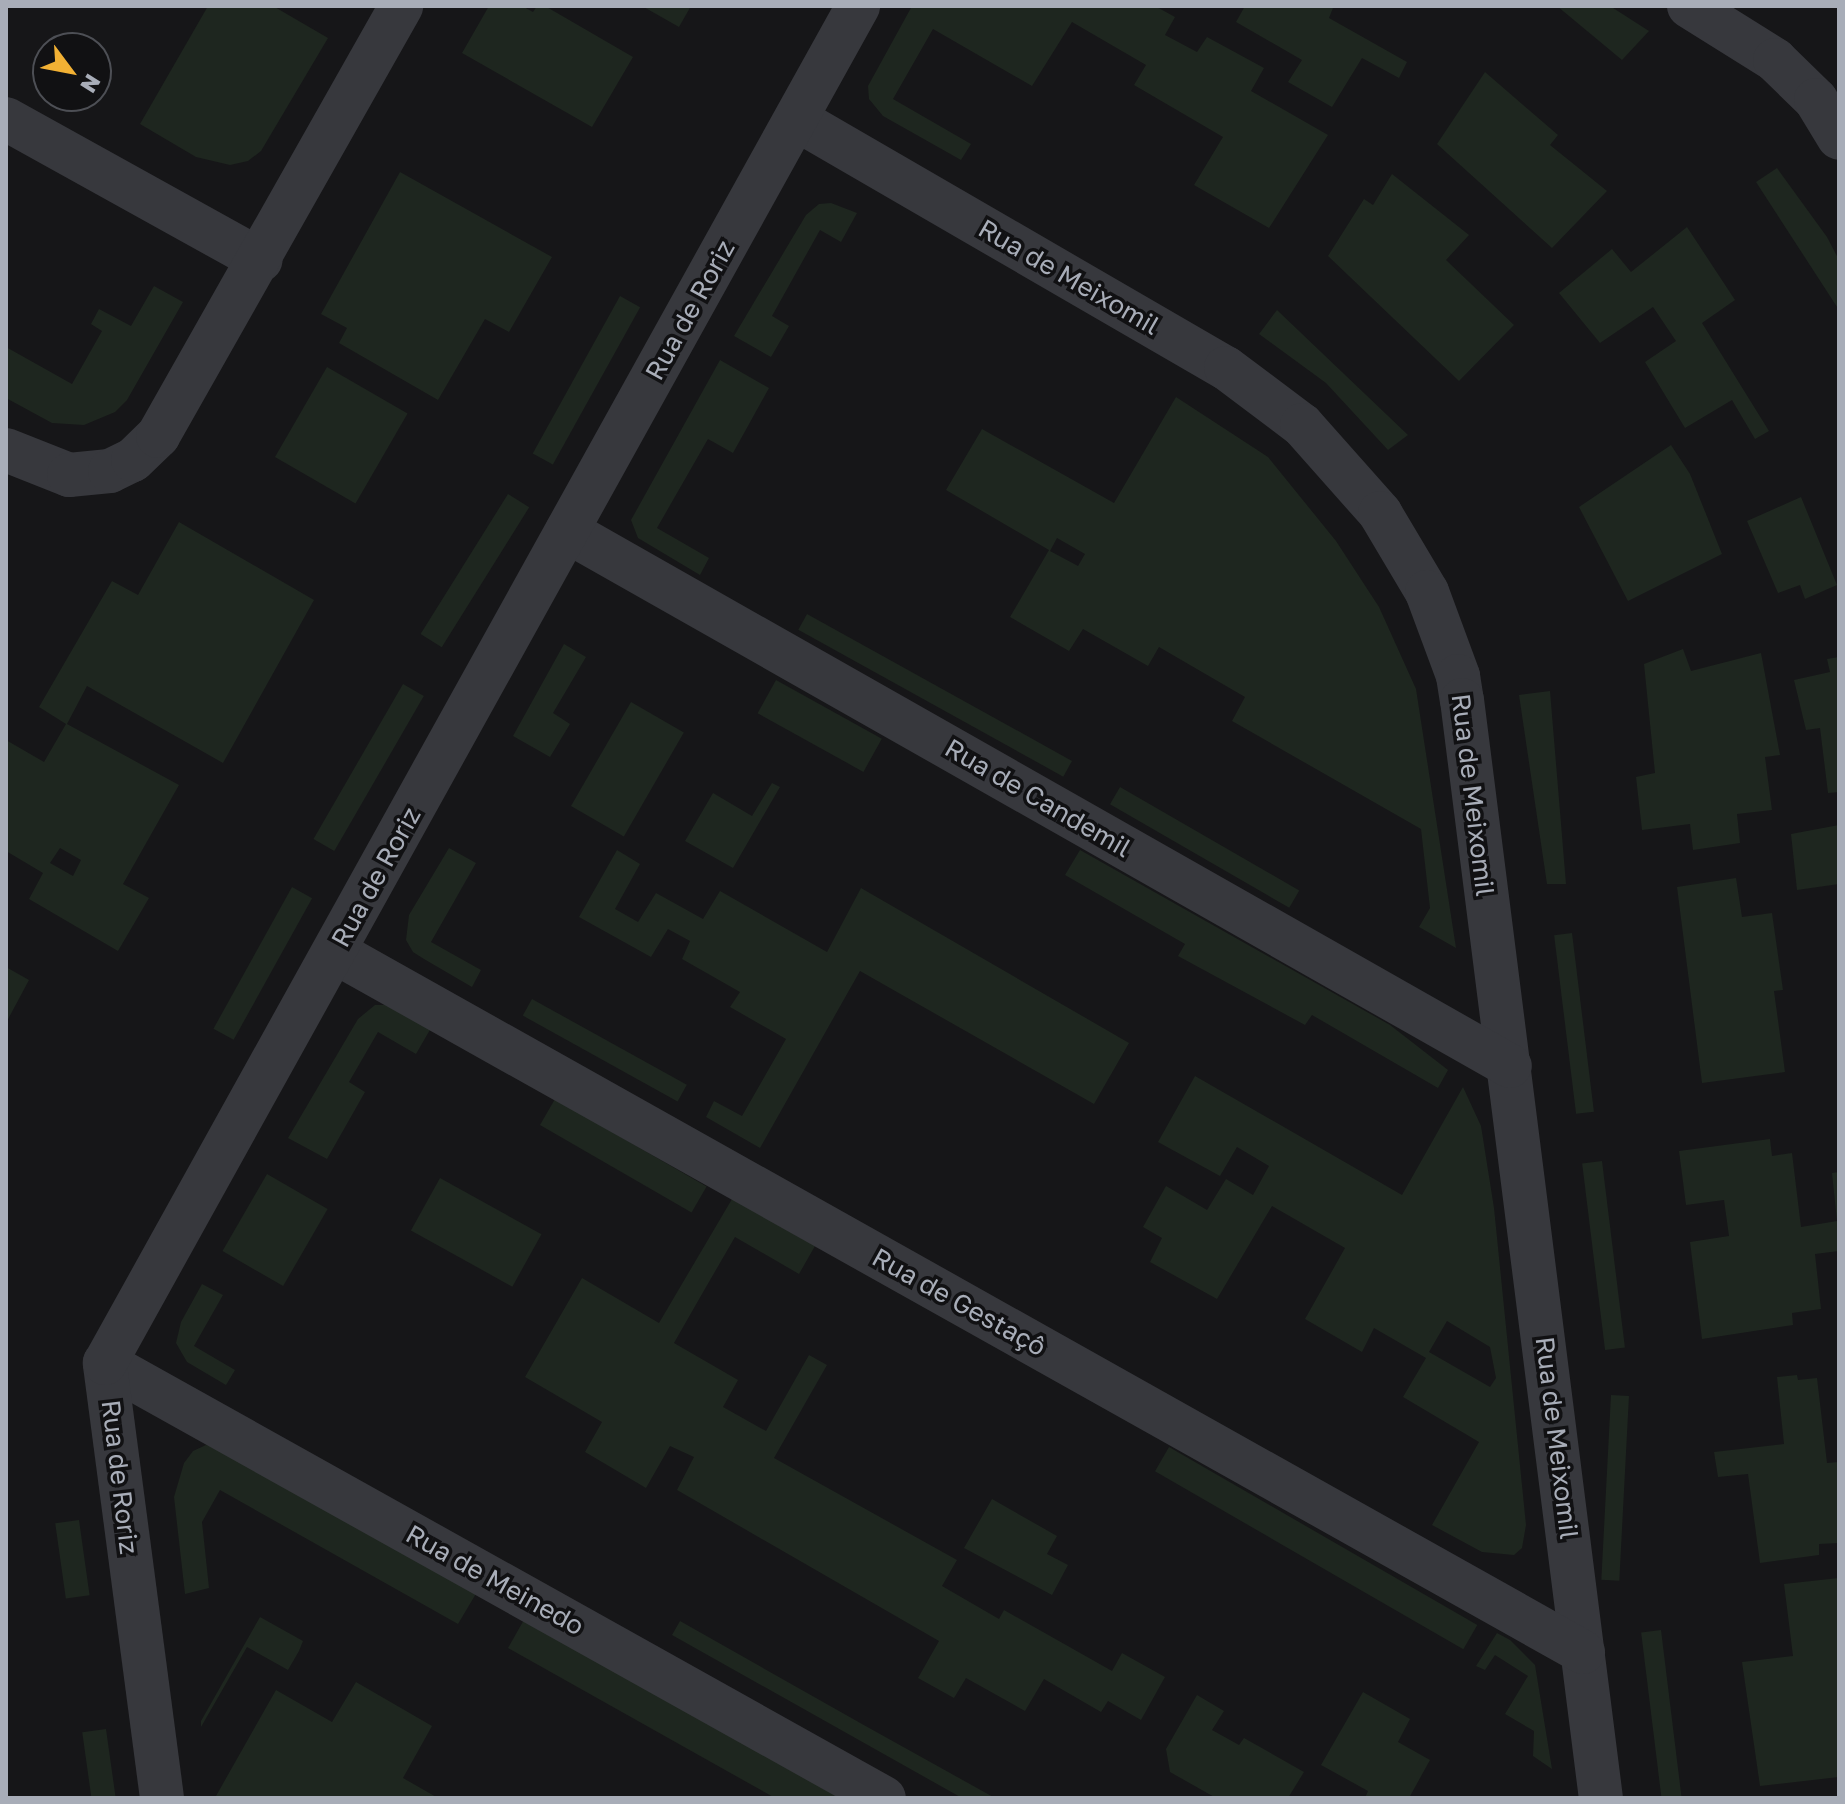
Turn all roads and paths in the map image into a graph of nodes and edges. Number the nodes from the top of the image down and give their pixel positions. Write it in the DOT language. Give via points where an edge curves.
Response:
graph roads {
  1 [pos="401,6"];
  2 [pos="858,6"];
  3 [pos="1689,6"];
  4 [pos="6,119"];
  5 [pos="796,119"];
  6 [pos="1839,138"];
  7 [pos="260,260"];
  8 [pos="6,450"];
  9 [pos="567,531"];
  10 [pos="335,952"];
  11 [pos="1510,1066"];
  12 [pos="105,1363"];
  13 [pos="1583,1652"];
  14 [pos="162,1798"];
  15 [pos="884,1798"];
  16 [pos="1601,1798"];
  1 -- 7 [label="street"];
  2 -- 5 [label="street, Rua de Roriz"];
  3 -- 6 [label="street" via="1775,60 1816,100"];
  4 -- 7 [label="street"];
  5 -- 9 [label="street, Rua de Roriz"];
  5 -- 11 [label="street, Rua de Meixomil" via="1226,368 1302,425 1380,513 1427,592 1458,676"];
  7 -- 8 [label="street" via="158,436 133,460 110,471 69,475"];
  9 -- 10 [label="street, Rua de Roriz"];
  9 -- 11 [label="street, Rua de Candemil"];
  10 -- 12 [label="street, Rua de Roriz"];
  10 -- 13 [label="street, Rua de Gestaçô"];
  11 -- 13 [label="street, Rua de Meixomil"];
  12 -- 14 [label="street, Rua de Roriz"];
  12 -- 15 [label="street, Rua de Meinedo"];
  13 -- 16 [label="street, Rua de Meixomil"];
}
